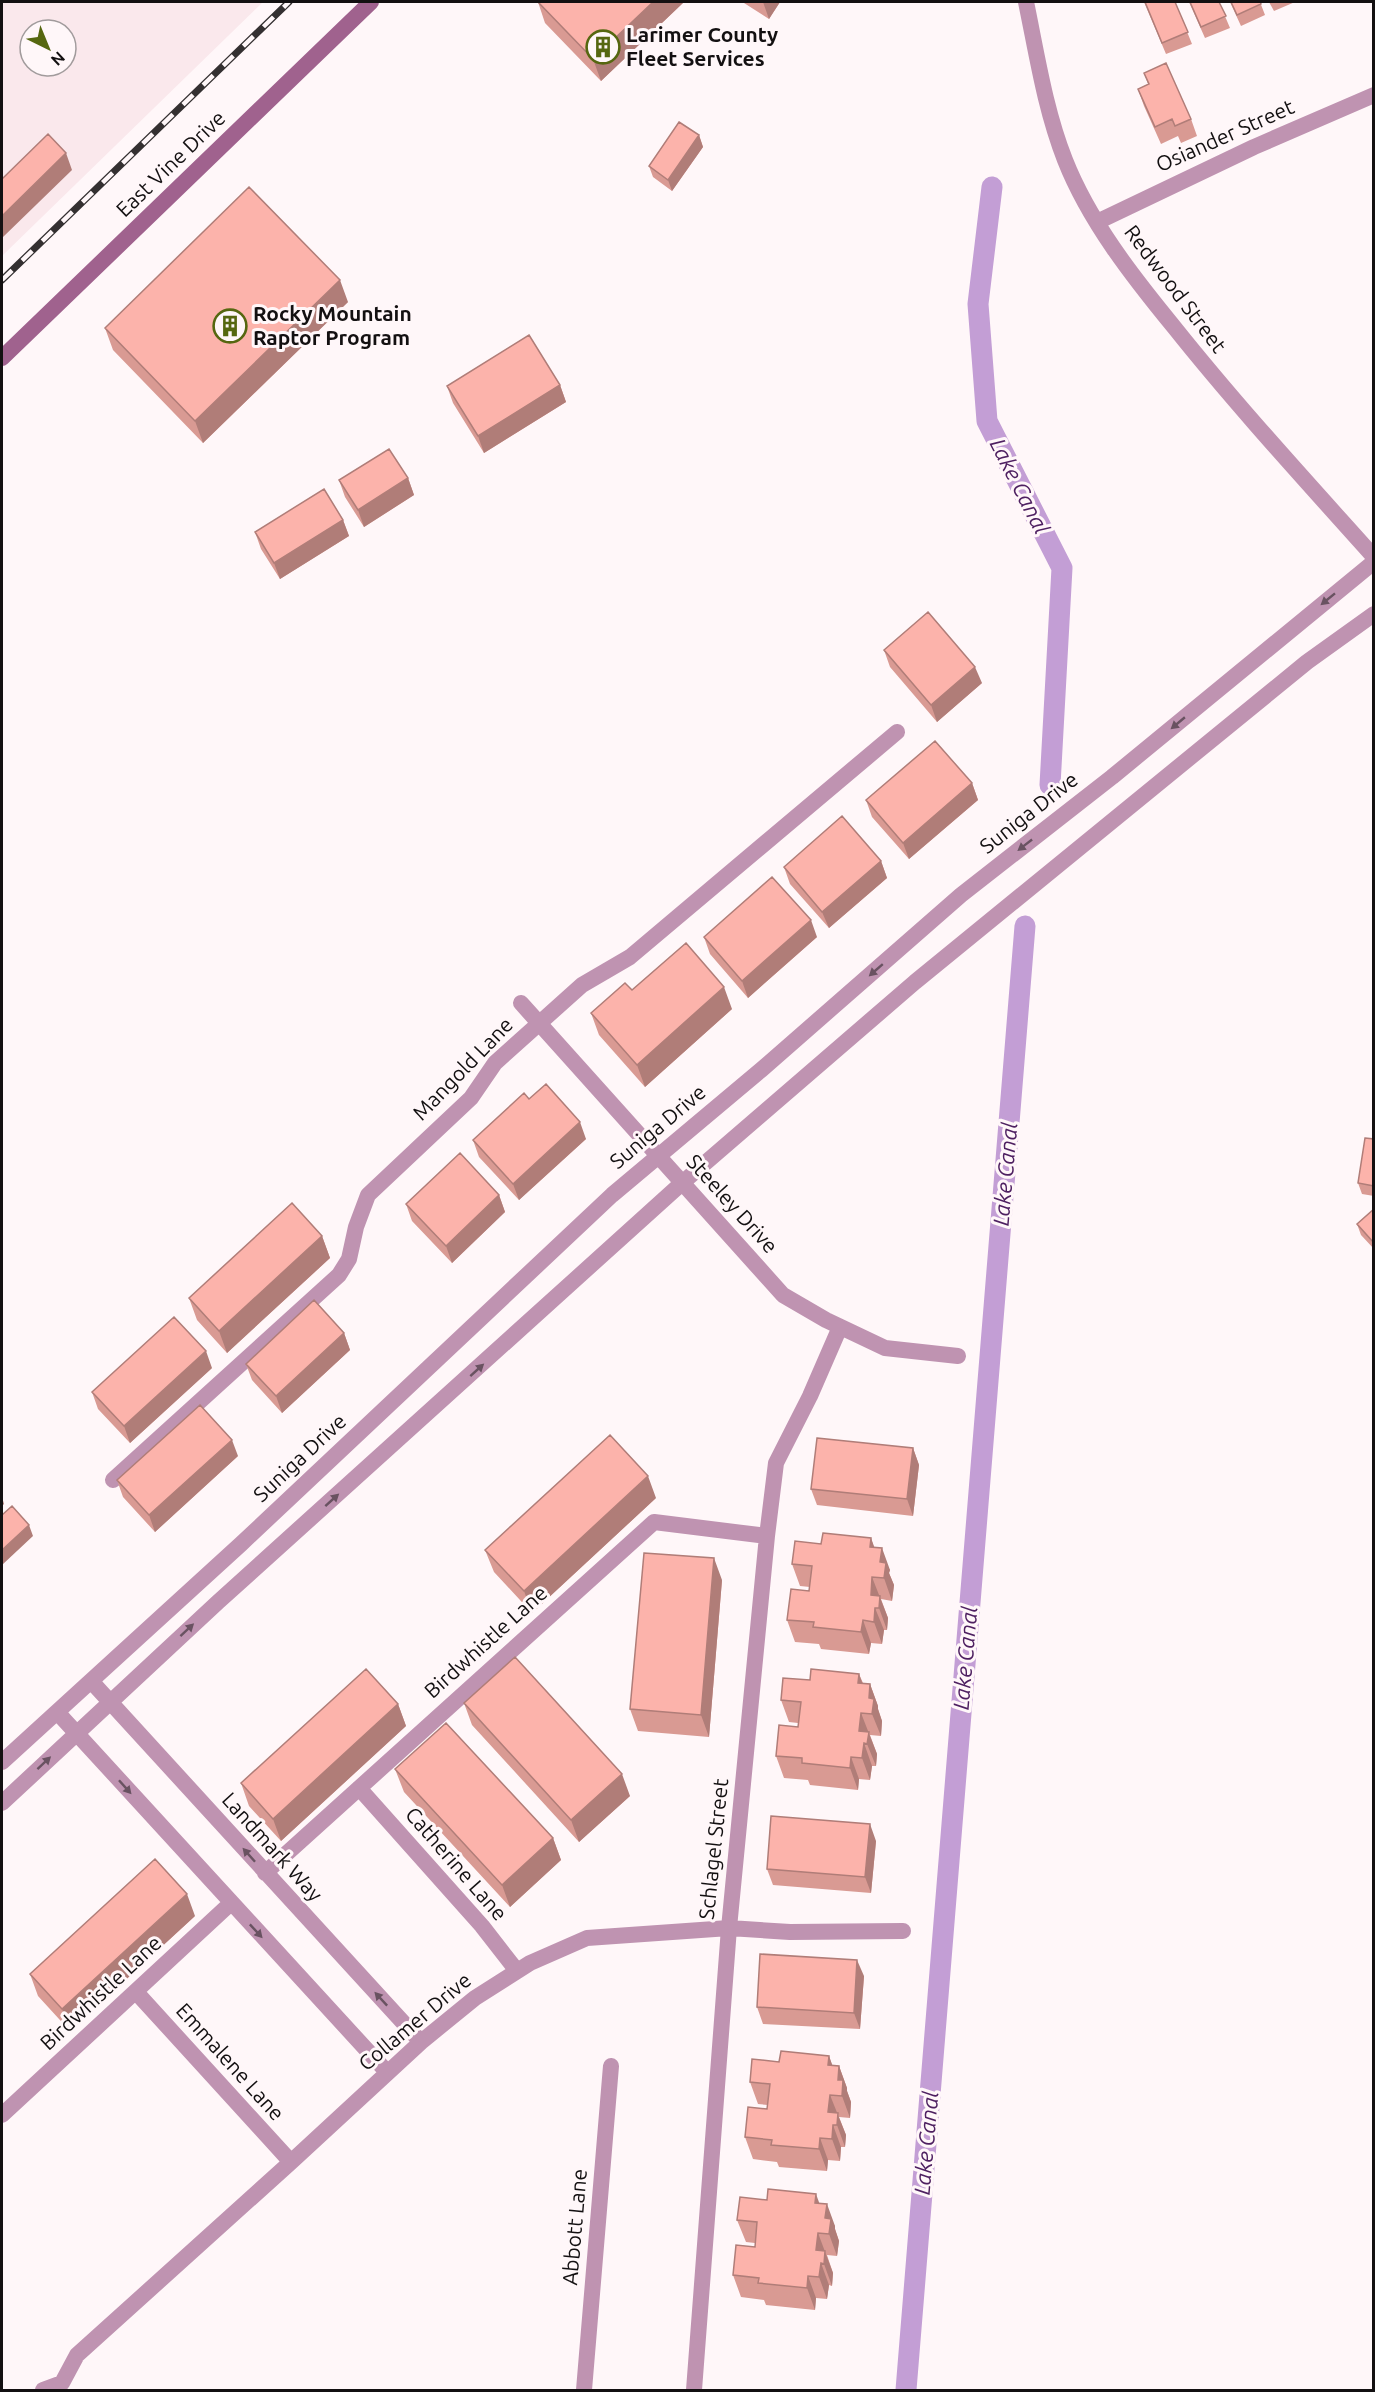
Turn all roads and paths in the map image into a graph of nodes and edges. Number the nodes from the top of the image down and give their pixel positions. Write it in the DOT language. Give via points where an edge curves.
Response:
graph roads {
  1 [pos="371,2"];
  2 [pos="1026,2"];
  3 [pos="1374,95"];
  4 [pos="1097,222"];
  5 [pos="2,358"];
  6 [pos="1374,557"];
  7 [pos="1374,562"];
  8 [pos="1374,614"];
  9 [pos="897,732"];
  10 [pos="521,1003"];
  11 [pos="539,1023"];
  12 [pos="657,1156"];
  13 [pos="682,1183"];
  14 [pos="840,1327"];
  15 [pos="958,1356"];
  16 [pos="113,1480"];
  17 [pos="767,1536"];
  18 [pos="91,1681"];
  19 [pos="110,1702"];
  20 [pos="57,1712"];
  21 [pos="76,1733"];
  22 [pos="2,1762"];
  23 [pos="359,1788"];
  24 [pos="2,1803"];
  25 [pos="265,1873"];
  26 [pos="231,1903"];
  27 [pos="729,1928"];
  28 [pos="903,1931"];
  29 [pos="517,1971"];
  30 [pos="136,1992"];
  31 [pos="421,2042"];
  32 [pos="611,2066"];
  33 [pos="387,2072"];
  34 [pos="2,2115"];
  35 [pos="291,2162"];
  36 [pos="63,2387"];
  37 [pos="43,2391"];
  38 [pos="584,2391"];
  39 [pos="694,2391"];
  1 -- 5 [label="main road, East Vine Drive"];
  2 -- 4 [label="street, Redwood Street" via="1047,103 1066,161"];
  3 -- 4 [label="street, Osiander Street"];
  4 -- 6 [label="street, Redwood Street" via="1147,294 1208,370"];
  7 -- 12 [label="street, Suniga Drive, one-way" via="961,895"];
  8 -- 13 [label="street" via="1307,662 915,982"];
  9 -- 11 [label="street, Mangold Lane" via="630,957 582,985"];
  10 -- 11 [label="street, Steeley Drive"];
  11 -- 12 [label="street, Steeley Drive"];
  11 -- 16 [label="street, Mangold Lane" via="495,1063 471,1098 368,1195 350,1259 339,1275"];
  12 -- 13 [label="street, Steeley Drive"];
  12 -- 18 [label="street, Suniga Drive"];
  13 -- 14 [label="street, Steeley Drive" via="783,1295"];
  19 -- 13 [label="street, one-way"];
  14 -- 15 [label="street, Steeley Drive" via="885,1348"];
  14 -- 17 [label="street, Schlagel Street" via="777,1463"];
  17 -- 23 [label="street, Birdwhistle Lane" via="654,1522"];
  17 -- 27 [label="street, Schlagel Street"];
  18 -- 19 [label="street, Landmark Way"];
  18 -- 20 [label="street, Suniga Drive"];
  19 -- 21 [label="street"];
  25 -- 19 [label="street, Landmark Way, one-way"];
  20 -- 21 [label="street"];
  20 -- 22 [label="street, Suniga Drive"];
  24 -- 21 [label="street, one-way"];
  21 -- 26 [label="street, one-way"];
  23 -- 25 [label="street, Birdwhistle Lane"];
  23 -- 29 [label="street, Catherine Lane"];
  31 -- 25 [label="street, Landmark Way, one-way"];
  26 -- 30 [label="street, Birdwhistle Lane"];
  26 -- 33 [label="street, one-way"];
  27 -- 28 [label="street, Collamer Drive"];
  27 -- 29 [label="street, Collamer Drive" via="587,1938"];
  27 -- 39 [label="street, Schlagel Street"];
  29 -- 31 [label="street, Collamer Drive" via="475,1998"];
  30 -- 34 [label="street, Birdwhistle Lane"];
  30 -- 35 [label="street, Emmalene Lane"];
  31 -- 33 [label="street, Collamer Drive"];
  32 -- 38 [label="street, Abbott Lane"];
  33 -- 35 [label="street, Collamer Drive"];
  35 -- 36 [label="street, Collamer Drive" via="77,2355"];
  36 -- 37 [label="street"];
}
